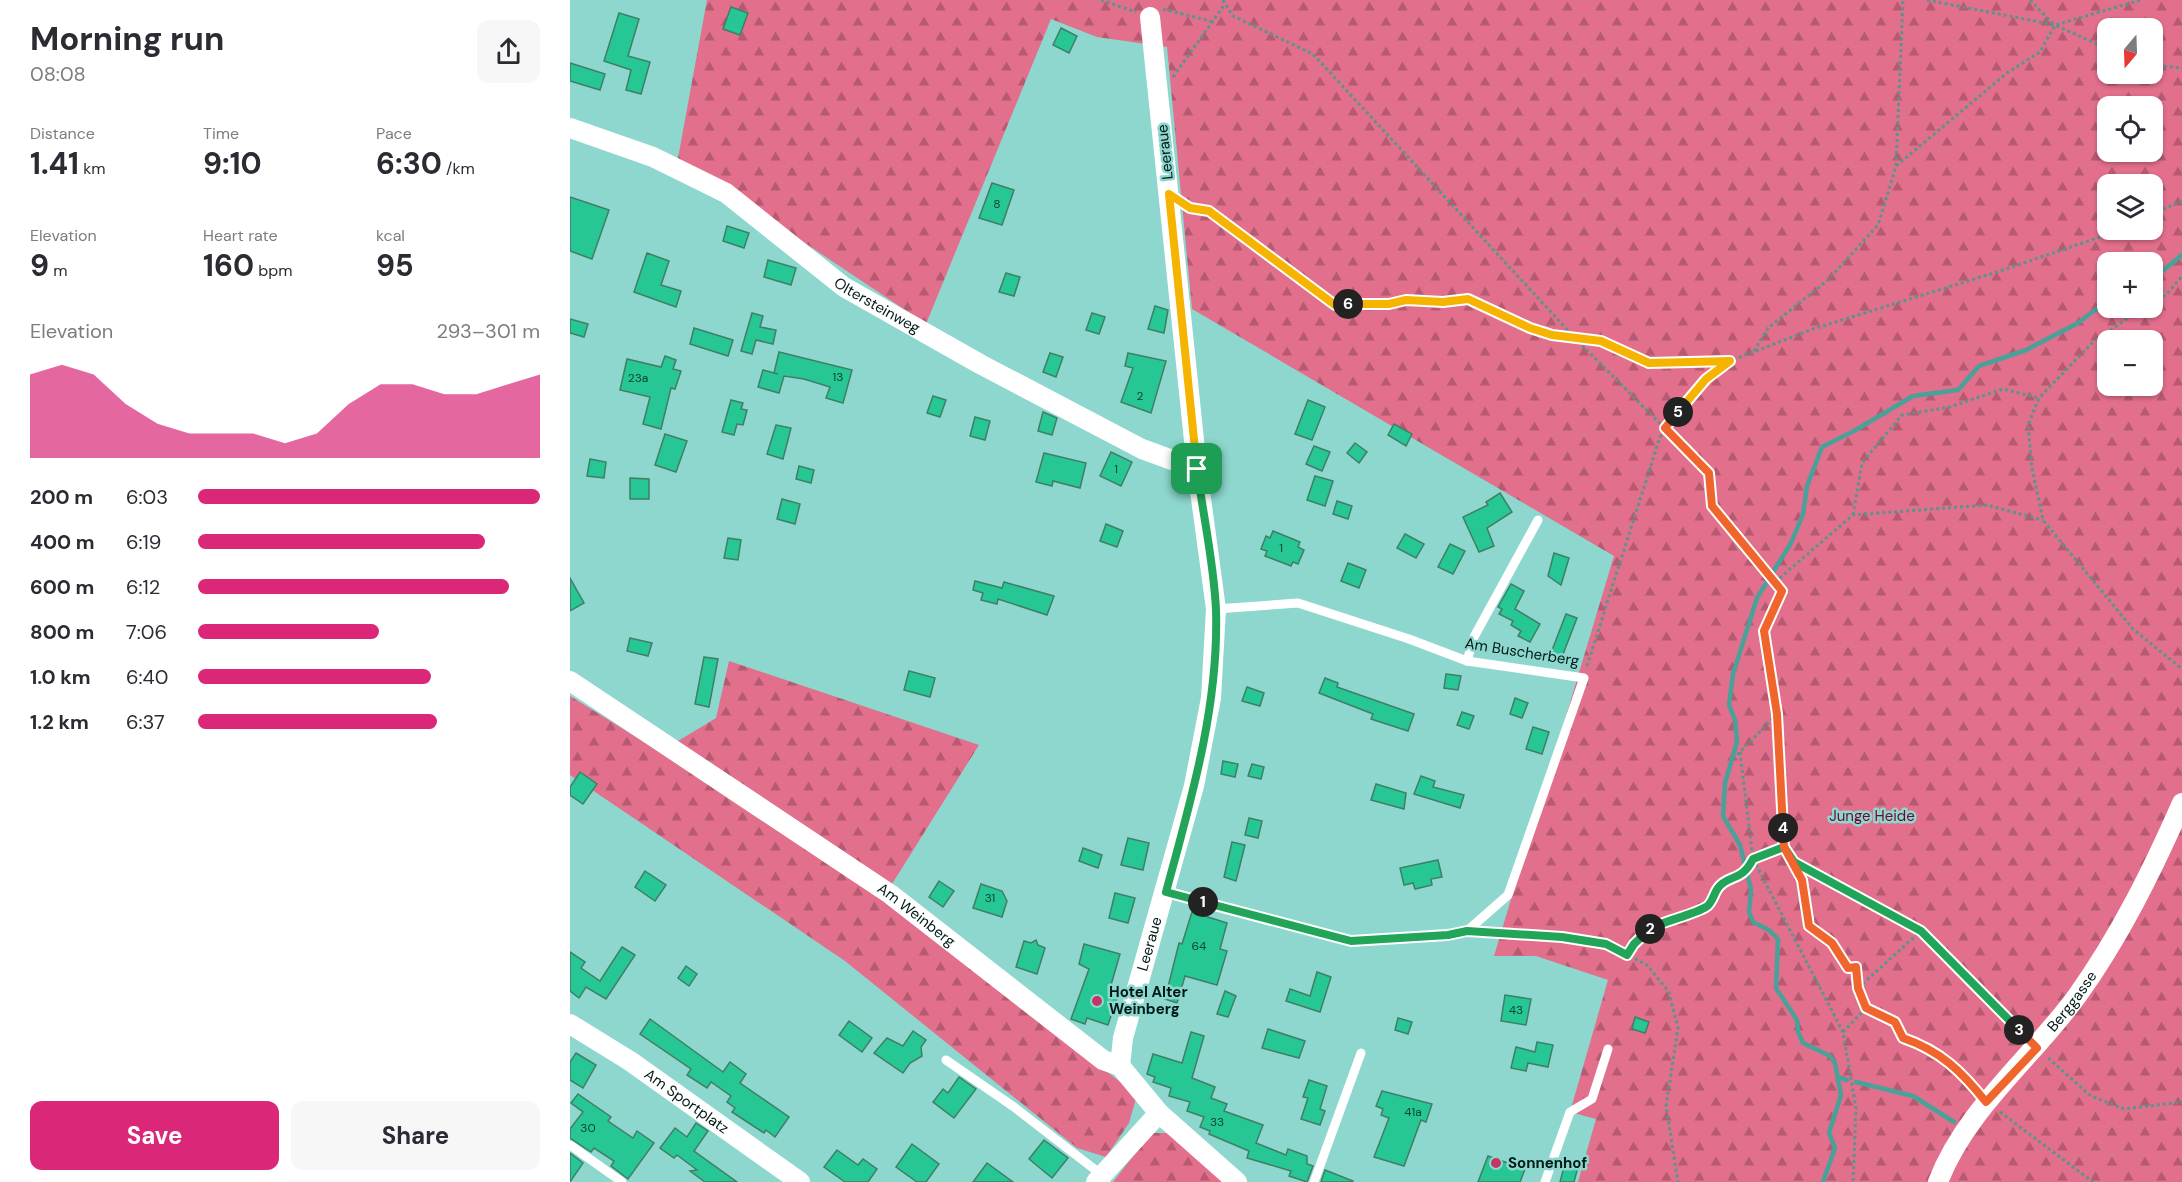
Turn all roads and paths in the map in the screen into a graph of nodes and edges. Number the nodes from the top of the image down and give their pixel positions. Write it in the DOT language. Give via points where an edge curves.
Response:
graph roads {
  1 [pos="1101,0"];
  2 [pos="1903,0"];
  3 [pos="1928,0"];
  4 [pos="2030,0"];
  5 [pos="2141,0"];
  6 [pos="1224,2"];
  7 [pos="1156,12"];
  8 [pos="1214,22"];
  9 [pos="2055,26"];
  10 [pos="2097,44"];
  11 [pos="2163,66"];
  12 [pos="2182,68"];
  13 [pos="1158,89"];
  14 [pos="570,128"];
  15 [pos="1896,166"];
  16 [pos="1169,194"];
  17 [pos="2182,201"];
  18 [pos="2163,209"];
  19 [pos="2097,238"];
  20 [pos="2182,276"];
  21 [pos="2163,296"];
  22 [pos="2128,318"];
  23 [pos="1573,336"];
  24 [pos="1753,352"];
  25 [pos="1730,361"];
  26 [pos="2039,398"];
  27 [pos="1665,428"];
  28 [pos="1197,469"];
  29 [pos="1853,515"];
  30 [pos="1538,520"];
  31 [pos="2043,520"];
  32 [pos="1775,582"];
  33 [pos="1216,609"];
  34 [pos="1467,661"];
  35 [pos="2182,669"];
  36 [pos="1584,678"];
  37 [pos="570,681"];
  38 [pos="1777,714"];
  39 [pos="1740,752"];
  40 [pos="1733,759"];
  41 [pos="2182,803"];
  42 [pos="1784,847"];
  43 [pos="1753,859"];
  44 [pos="1794,862"];
  45 [pos="1166,892"];
  46 [pos="1467,931"];
  47 [pos="1921,931"];
  48 [pos="1627,955"];
  49 [pos="1858,988"];
  50 [pos="1866,1008"];
  51 [pos="570,1024"];
  52 [pos="1843,1032"];
  53 [pos="2037,1048"];
  54 [pos="1608,1049"];
  55 [pos="1361,1053"];
  56 [pos="946,1060"];
  57 [pos="1120,1066"];
  58 [pos="1986,1102"];
  59 [pos="2182,1102"];
  60 [pos="1159,1113"];
  61 [pos="570,1145"];
  62 [pos="1099,1179"];
  63 [pos="622,1182"];
  64 [pos="800,1182"];
  65 [pos="1237,1182"];
  66 [pos="1314,1182"];
  67 [pos="1545,1182"];
  68 [pos="1678,1182"];
  69 [pos="1853,1182"];
  70 [pos="1938,1182"];
  71 [pos="2093,1182"];
  1 -- 7 [label="path"];
  2 -- 15 [label="path"];
  3 -- 9 [label="path"];
  4 -- 9 [label="path"];
  5 -- 9 [label="path"];
  6 -- 8 [label="path"];
  6 -- 23 [label="path" via="1233,16 1312,54"];
  7 -- 8 [label="path"];
  7 -- 13 [label="street, Leeraue"];
  8 -- 13 [label="path" via="1178,74"];
  9 -- 10 [label="path"];
  9 -- 15 [label="path" via="2040,52 2007,73"];
  11 -- 12 [label="path"];
  13 -- 16 [label="street, Leeraue"];
  14 -- 28 [label="street, Oltersteinweg" via="654,157 726,194 844,287 1142,449"];
  15 -- 24 [label="path" via="1878,225 1828,280 1768,328"];
  16 -- 23 [label="path" via="1190,208 1209,211 1335,305 1468,299 1530,328"];
  16 -- 28 [label="street, Leeraue"];
  17 -- 18 [label="path"];
  19 -- 24 [label="path"];
  20 -- 21 [label="path"];
  22 -- 26 [label="path" via="2091,345"];
  23 -- 25 [label="path" via="1601,341 1649,363"];
  23 -- 27 [label="path"];
  24 -- 25 [label="path"];
  25 -- 27 [label="path" via="1706,379"];
  26 -- 29 [label="path" via="2003,389 1950,407 1902,415 1862,463"];
  26 -- 31 [label="path" via="2028,425"];
  27 -- 32 [label="path" via="1709,473 1712,506"];
  27 -- 36 [label="path"];
  28 -- 33 [label="street, Leeraue"];
  29 -- 31 [label="path" via="1987,505"];
  29 -- 32 [label="path"];
  30 -- 34 [label="lane" via="1474,637"];
  31 -- 35 [label="path" via="2133,629"];
  32 -- 38 [label="path" via="1782,591 1764,631"];
  33 -- 34 [label="lane, Am Buscherberg" via="1298,603"];
  33 -- 45 [label="street, Leeraue" via="1211,698 1194,786"];
  34 -- 36 [label="lane, Am Buscherberg"];
  36 -- 46 [label="lane, Am Buscherberg" via="1508,895"];
  37 -- 57 [label="street, Am Weinberg" via="890,894 1103,1060"];
  38 -- 39 [label="path"];
  38 -- 42 [label="path"];
  39 -- 40 [label="path"];
  39 -- 43 [label="path"];
  41 -- 53 [label="street, Berggasse" via="2123,927"];
  42 -- 43 [label="path"];
  42 -- 44 [label="path"];
  43 -- 48 [label="path" via="1746,873 1719,885 1708,907 1656,925"];
  43 -- 52 [label="path"];
  44 -- 47 [label="path"];
  44 -- 49 [label="path" via="1802,880 1809,926 1832,943 1848,968 1856,967"];
  45 -- 46 [label="lane" via="1351,941"];
  45 -- 57 [label="street, Leeraue" via="1123,1038"];
  46 -- 48 [label="path" via="1562,937 1606,944"];
  47 -- 49 [label="path"];
  47 -- 53 [label="path"];
  48 -- 68 [label="path" via="1647,965 1669,992 1678,1028 1666,1106"];
  49 -- 50 [label="path"];
  50 -- 52 [label="path"];
  50 -- 58 [label="path" via="1895,1022 1903,1038 1927,1046 1964,1074"];
  51 -- 64 [label="street, Am Sportplatz" via="630,1061"];
  52 -- 69 [label="path" via="1856,1108"];
  53 -- 58 [label="street, Berggasse"];
  53 -- 59 [label="path" via="2091,1096 2124,1109"];
  54 -- 67 [label="lane" via="1592,1098 1570,1112"];
  55 -- 66 [label="lane"];
  56 -- 62 [label="lane" via="991,1090"];
  57 -- 60 [label="street, Am Weinberg"];
  58 -- 70 [label="street, Berggasse"];
  58 -- 71 [label="path"];
  60 -- 62 [label="street"];
  60 -- 65 [label="street, Am Weinberg"];
  61 -- 63 [label="lane"];
}
